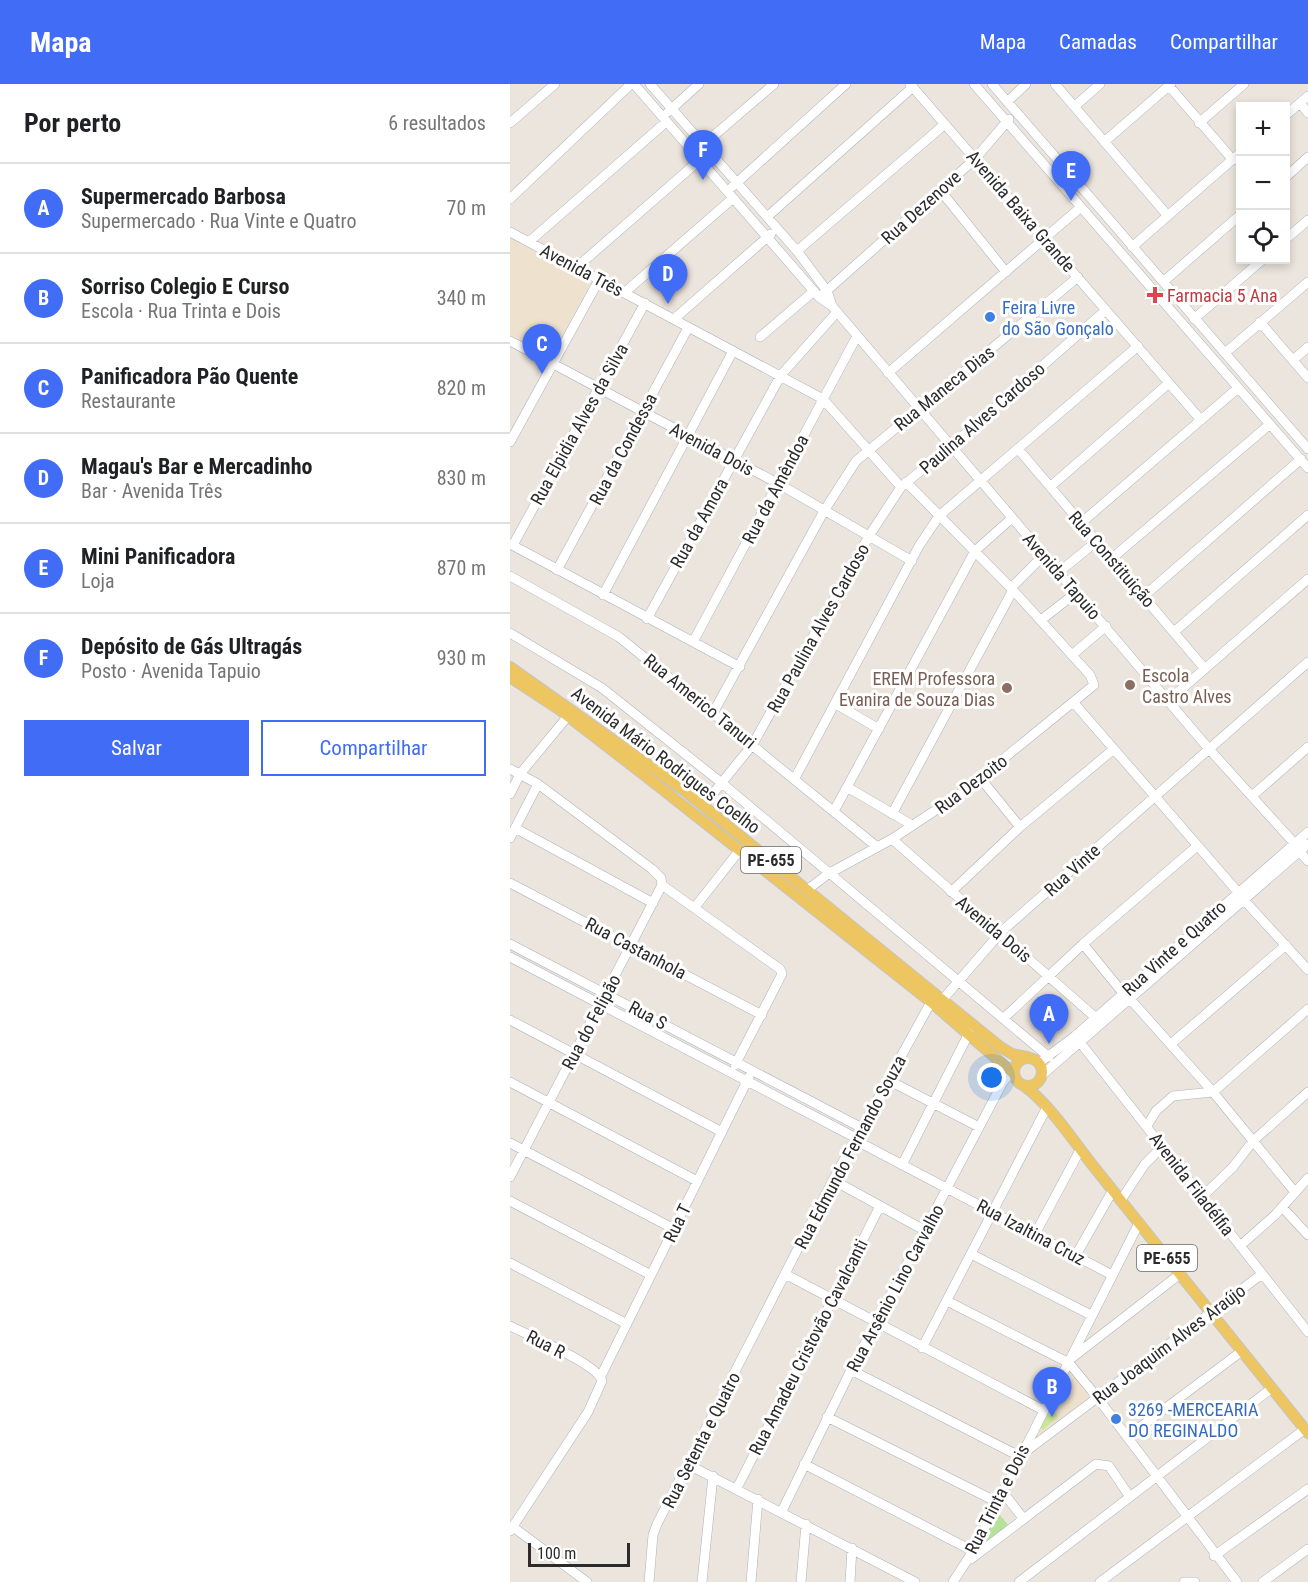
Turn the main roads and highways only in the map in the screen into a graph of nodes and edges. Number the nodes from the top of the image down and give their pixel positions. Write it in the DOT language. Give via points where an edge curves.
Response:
graph roads {
  1 [pos="510,667"];
  2 [pos="510,677"];
  3 [pos="1027,1057"];
  4 [pos="1013,1071"];
  5 [pos="1023,1085"];
  6 [pos="1306,1431"];
  1 -- 3 [label="main road, Avenida Mário Rodrigues Coelho / PE-655" via="703,806 1006,1051"];
  2 -- 4 [label="main road, Avenida Mário Rodrigues Coelho / PE-655" via="568,716"];
  3 -- 4 [label="main road"];
  3 -- 5 [label="main road, PE-655" via="1044,1060 1042,1075 1036,1083"];
  4 -- 5 [label="main road, PE-655"];
  5 -- 6 [label="main road, PE-655" via="1046,1108"];
}
